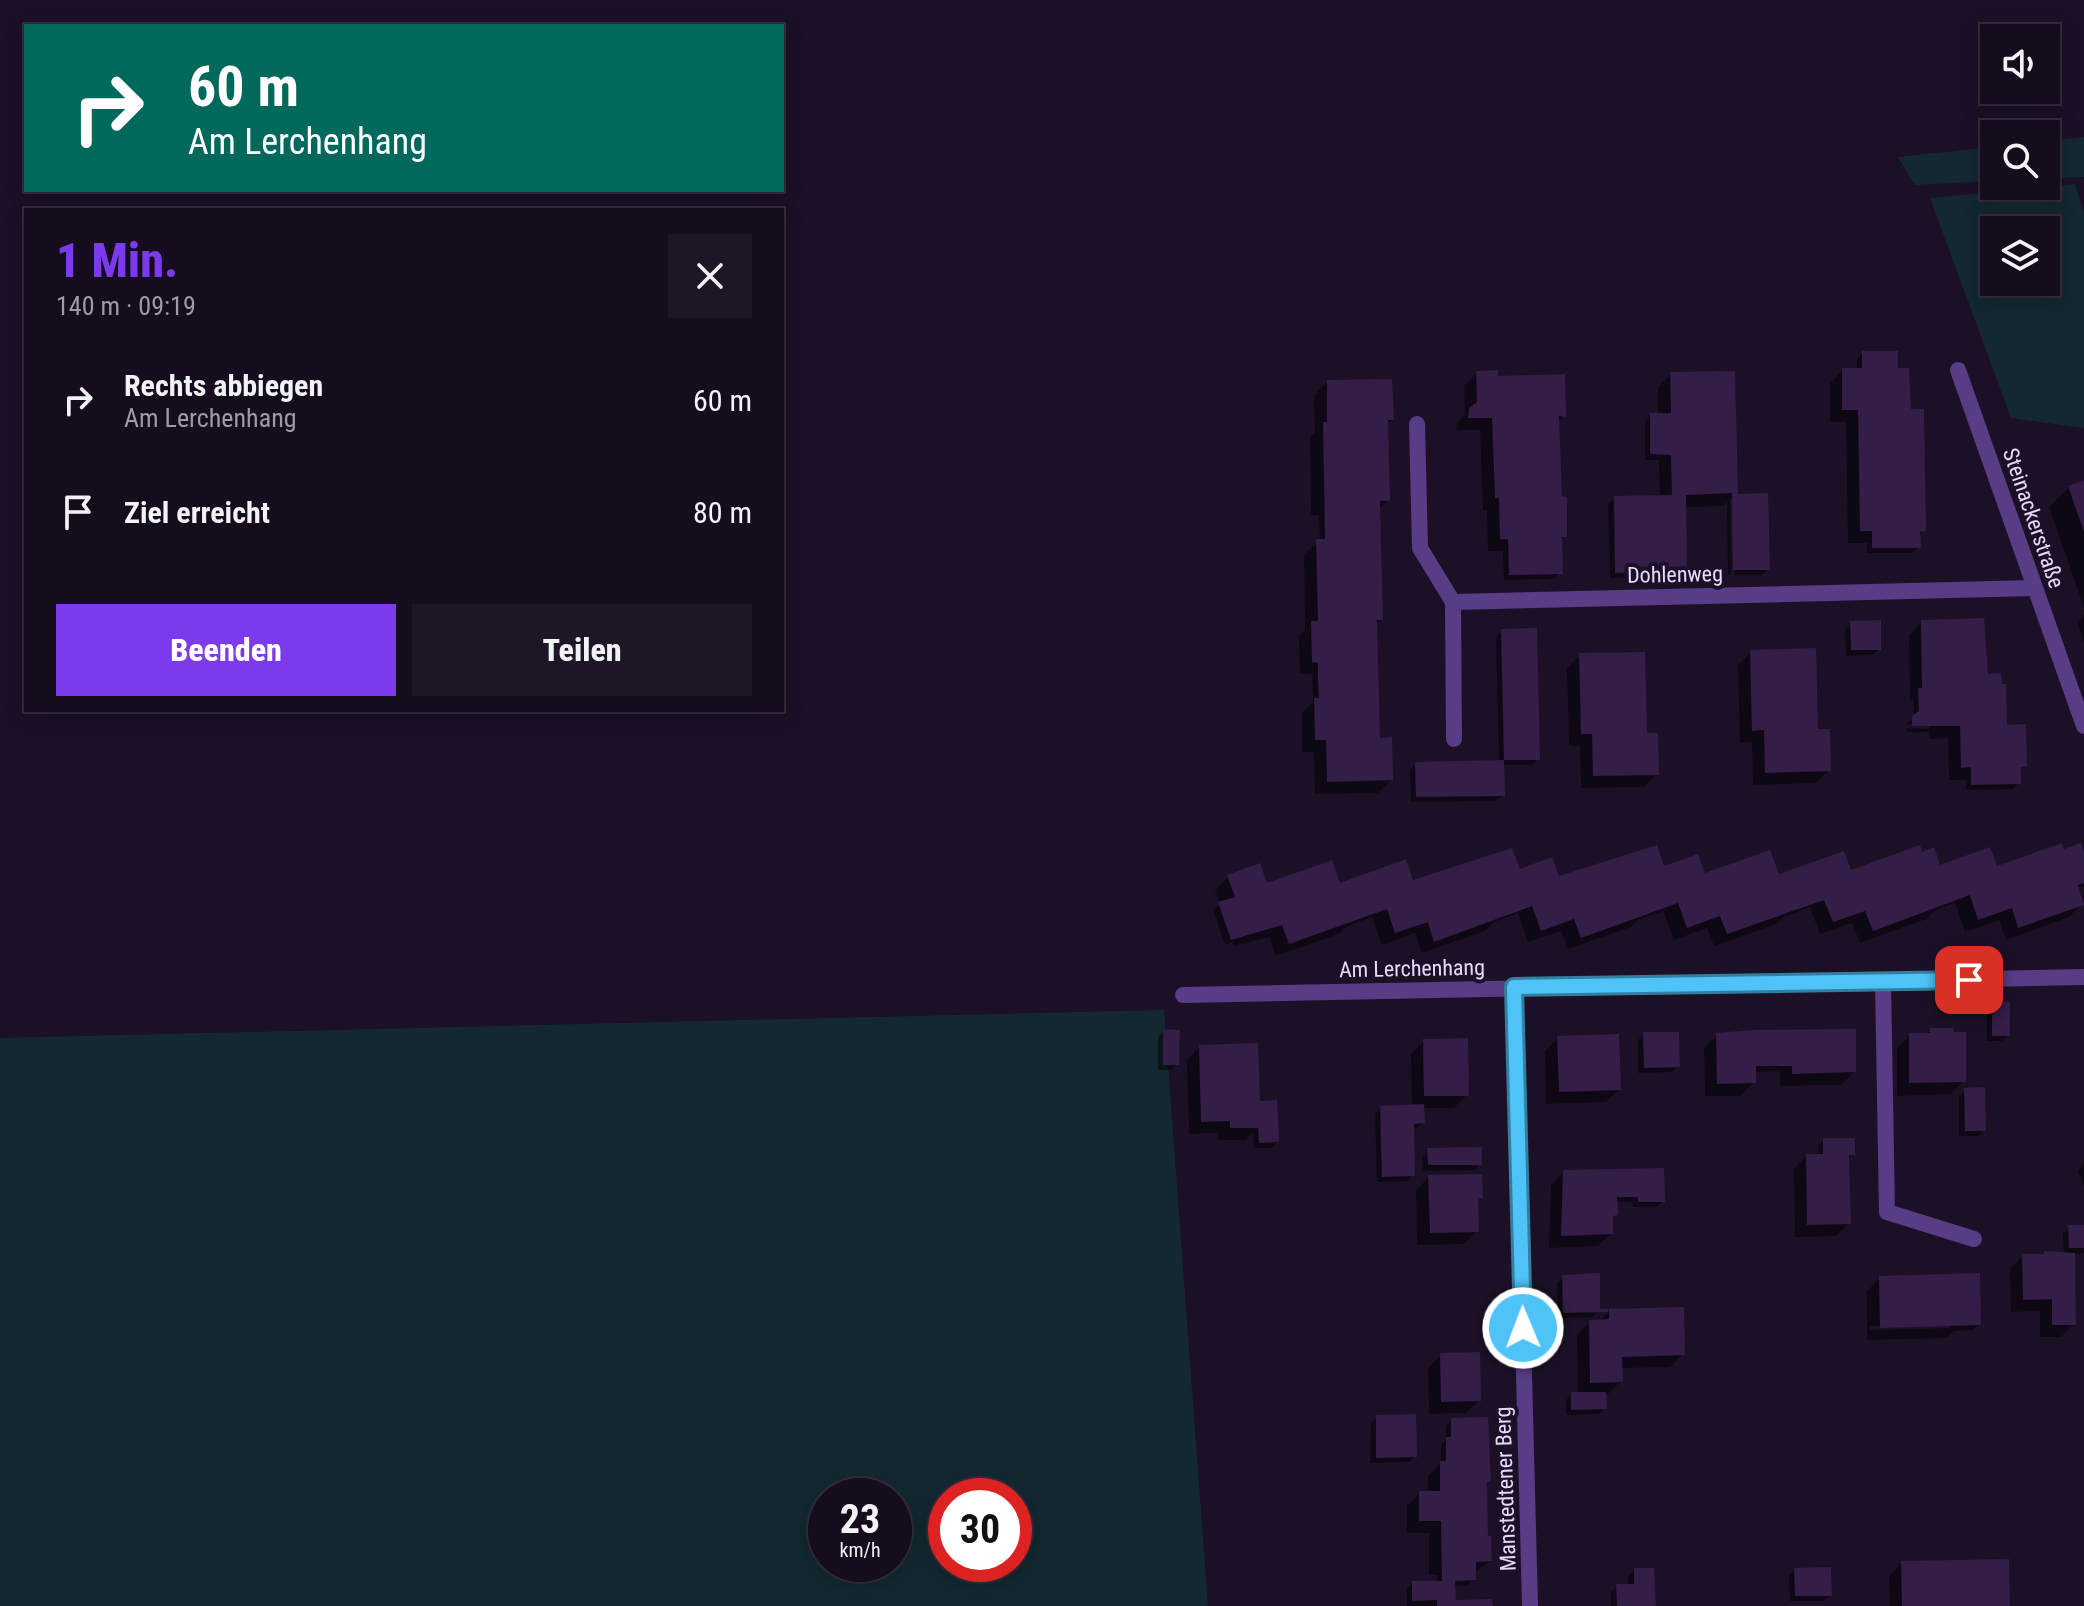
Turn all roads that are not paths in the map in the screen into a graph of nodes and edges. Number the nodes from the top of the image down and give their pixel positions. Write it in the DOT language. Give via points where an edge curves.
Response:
graph roads {
  1 [pos="1958,370"];
  2 [pos="1417,424"];
  3 [pos="2035,588"];
  4 [pos="1453,602"];
  5 [pos="2084,726"];
  6 [pos="1454,739"];
  7 [pos="2084,977"];
  8 [pos="1883,981"];
  9 [pos="1514,987"];
  10 [pos="1183,995"];
  11 [pos="1974,1239"];
  12 [pos="1530,1606"];
  1 -- 3 [label="street, Steinackerstraße"];
  2 -- 4 [label="street" via="1420,548"];
  3 -- 4 [label="street, Dohlenweg"];
  3 -- 5 [label="street, Steinackerstraße"];
  4 -- 6 [label="street"];
  7 -- 8 [label="street, Am Lerchenhang"];
  8 -- 9 [label="street, Am Lerchenhang"];
  8 -- 11 [label="street" via="1887,1212"];
  9 -- 10 [label="street, Am Lerchenhang"];
  9 -- 12 [label="street, Manstedtener Berg"];
}
